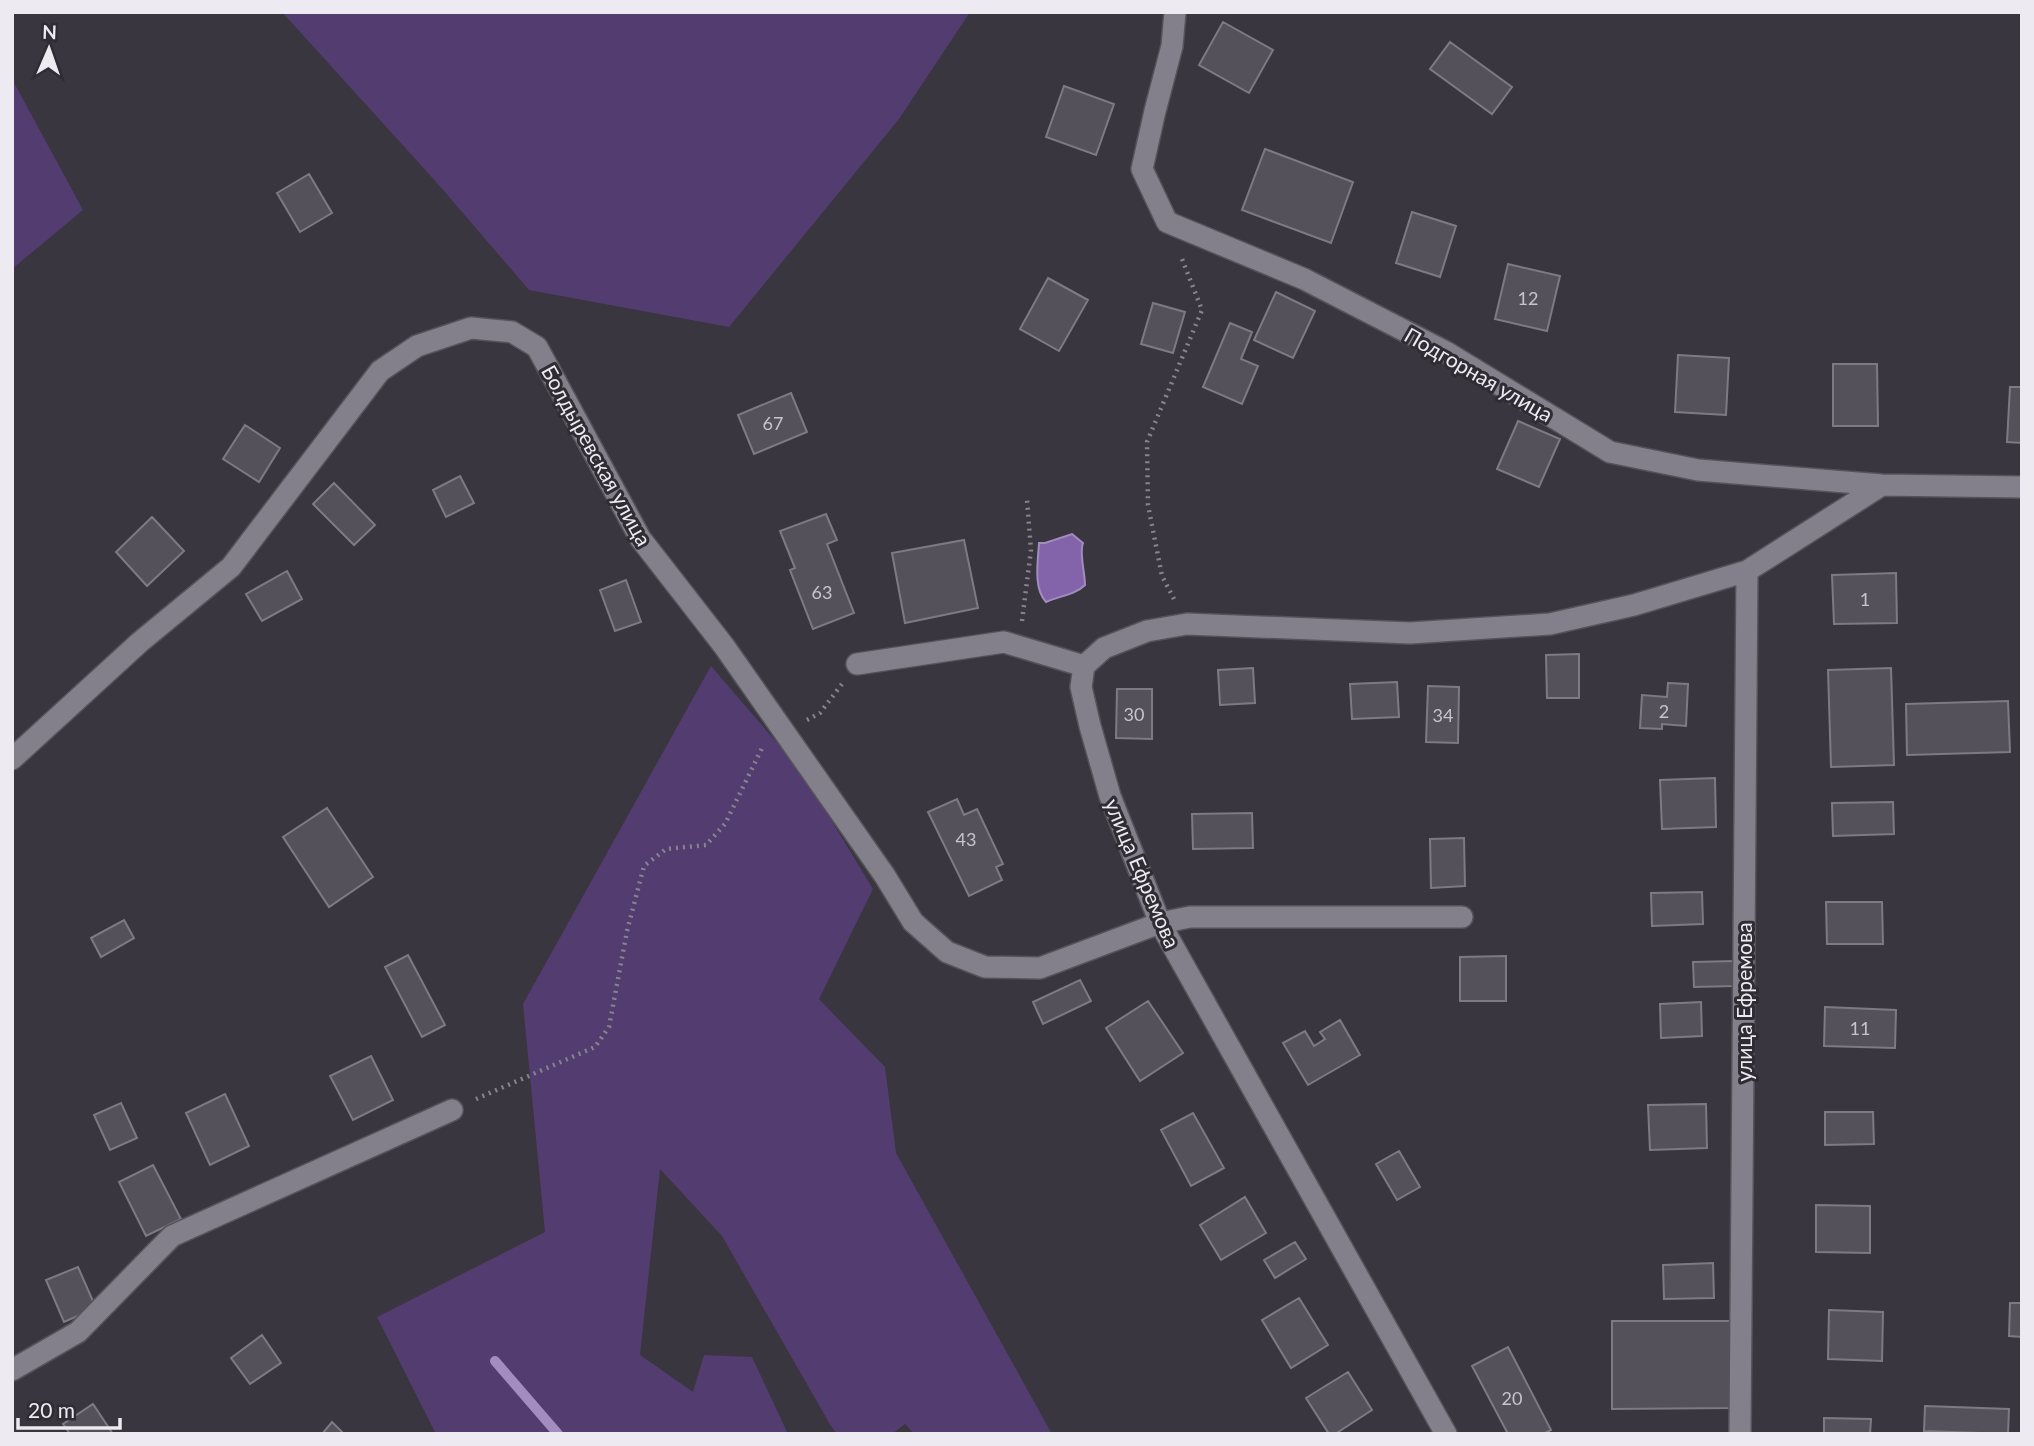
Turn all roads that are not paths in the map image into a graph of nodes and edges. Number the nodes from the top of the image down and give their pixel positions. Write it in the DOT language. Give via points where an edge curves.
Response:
graph roads {
  1 [pos="1175,12"];
  2 [pos="1882,485"];
  3 [pos="2022,487"];
  4 [pos="1747,571"];
  5 [pos="857,664"];
  6 [pos="1084,666"];
  7 [pos="12,759"];
  8 [pos="1462,917"];
  9 [pos="1160,923"];
  10 [pos="452,1110"];
  11 [pos="12,1370"];
  12 [pos="1446,1434"];
  13 [pos="1740,1434"];
  1 -- 2 [label="street, Подгорная улица" via="1172,46 1142,169 1167,222 1304,279 1434,346 1610,452 1698,470"];
  2 -- 3 [label="street, Подгорная улица"];
  2 -- 4 [label="street"];
  4 -- 6 [label="street" via="1634,606 1550,624 1410,633 1187,624 1147,631 1104,648"];
  4 -- 13 [label="street, улица Ефремова"];
  5 -- 6 [label="street" via="1004,642"];
  6 -- 9 [label="street, улица Ефремова" via="1081,687 1110,796"];
  7 -- 9 [label="street, Болдыревская улица" via="140,642 231,567 380,371 417,346 471,328 512,332 537,347 640,538 724,646 914,922 947,952 985,967 1040,968"];
  8 -- 9 [label="street, Болдыревская улица" via="1190,917"];
  9 -- 12 [label="street, улица Ефремова"];
  10 -- 11 [label="street" via="173,1237 78,1332"];
}
